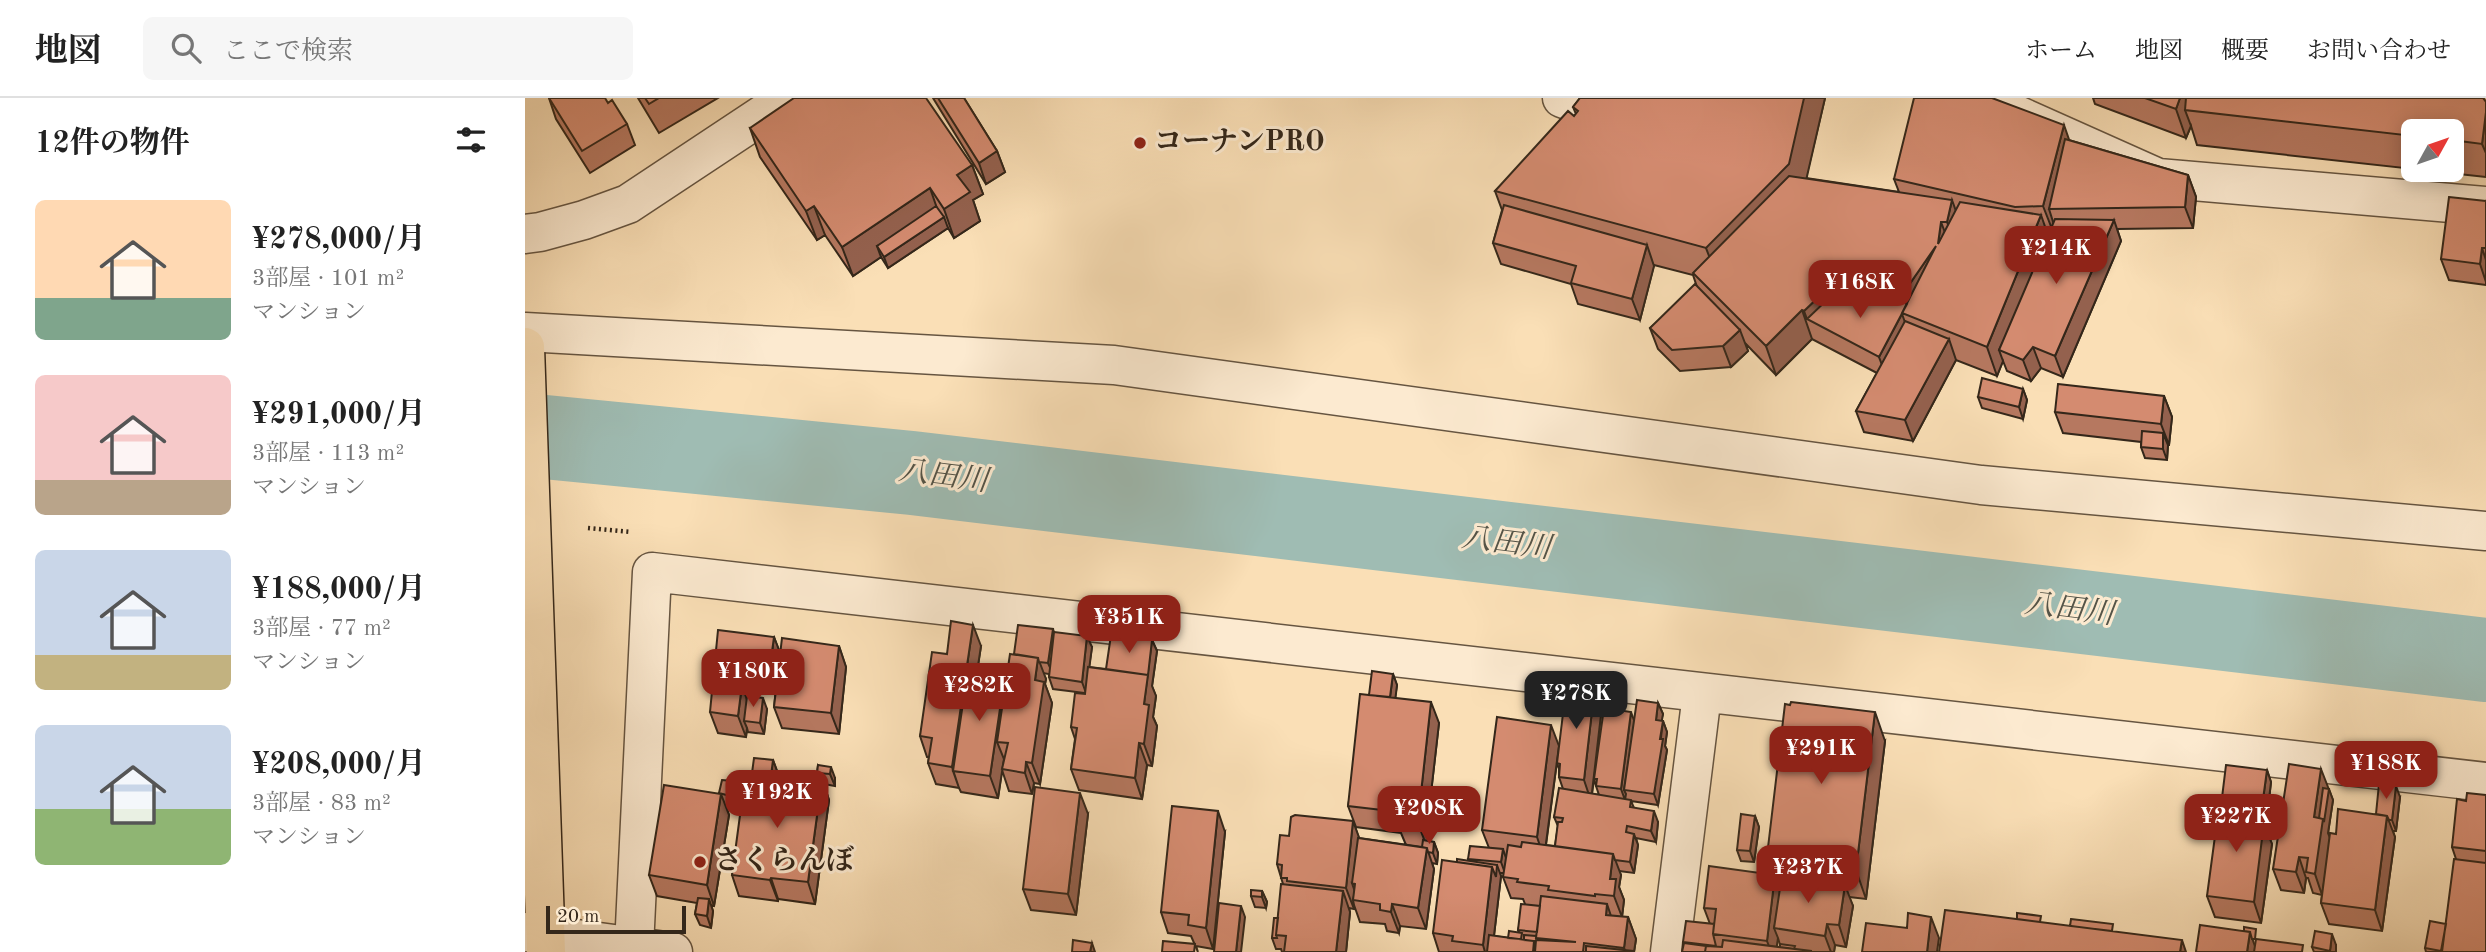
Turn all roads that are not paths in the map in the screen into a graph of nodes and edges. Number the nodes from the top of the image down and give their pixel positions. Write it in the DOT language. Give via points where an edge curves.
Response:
graph roads {
  1 [pos="788,98"];
  2 [pos="1562,98"];
  3 [pos="1574,98"];
  4 [pos="1979,98"];
  5 [pos="2486,206"];
  6 [pos="525,234"];
  7 [pos="525,332"];
  8 [pos="525,347"];
  9 [pos="526,377"];
  10 [pos="2486,531"];
  11 [pos="1702,694"];
  12 [pos="2486,782"];
  13 [pos="539,939"];
  14 [pos="634,947"];
  15 [pos="673,952"];
  16 [pos="1669,952"];
  1 -- 6 [label="street" via="628,204"];
  2 -- 3 [label="street" via="1570,102"];
  4 -- 5 [label="street" via="2158,178"];
  7 -- 10 [label="street" via="1114,365 1982,485"];
  8 -- 9 [label="main road"];
  9 -- 13 [label="main road"];
  11 -- 12 [label="street"];
  11 -- 14 [label="street" via="652,572"];
  11 -- 16 [label="street"];
  13 -- 14 [label="street"];
  14 -- 15 [label="street"];
}
